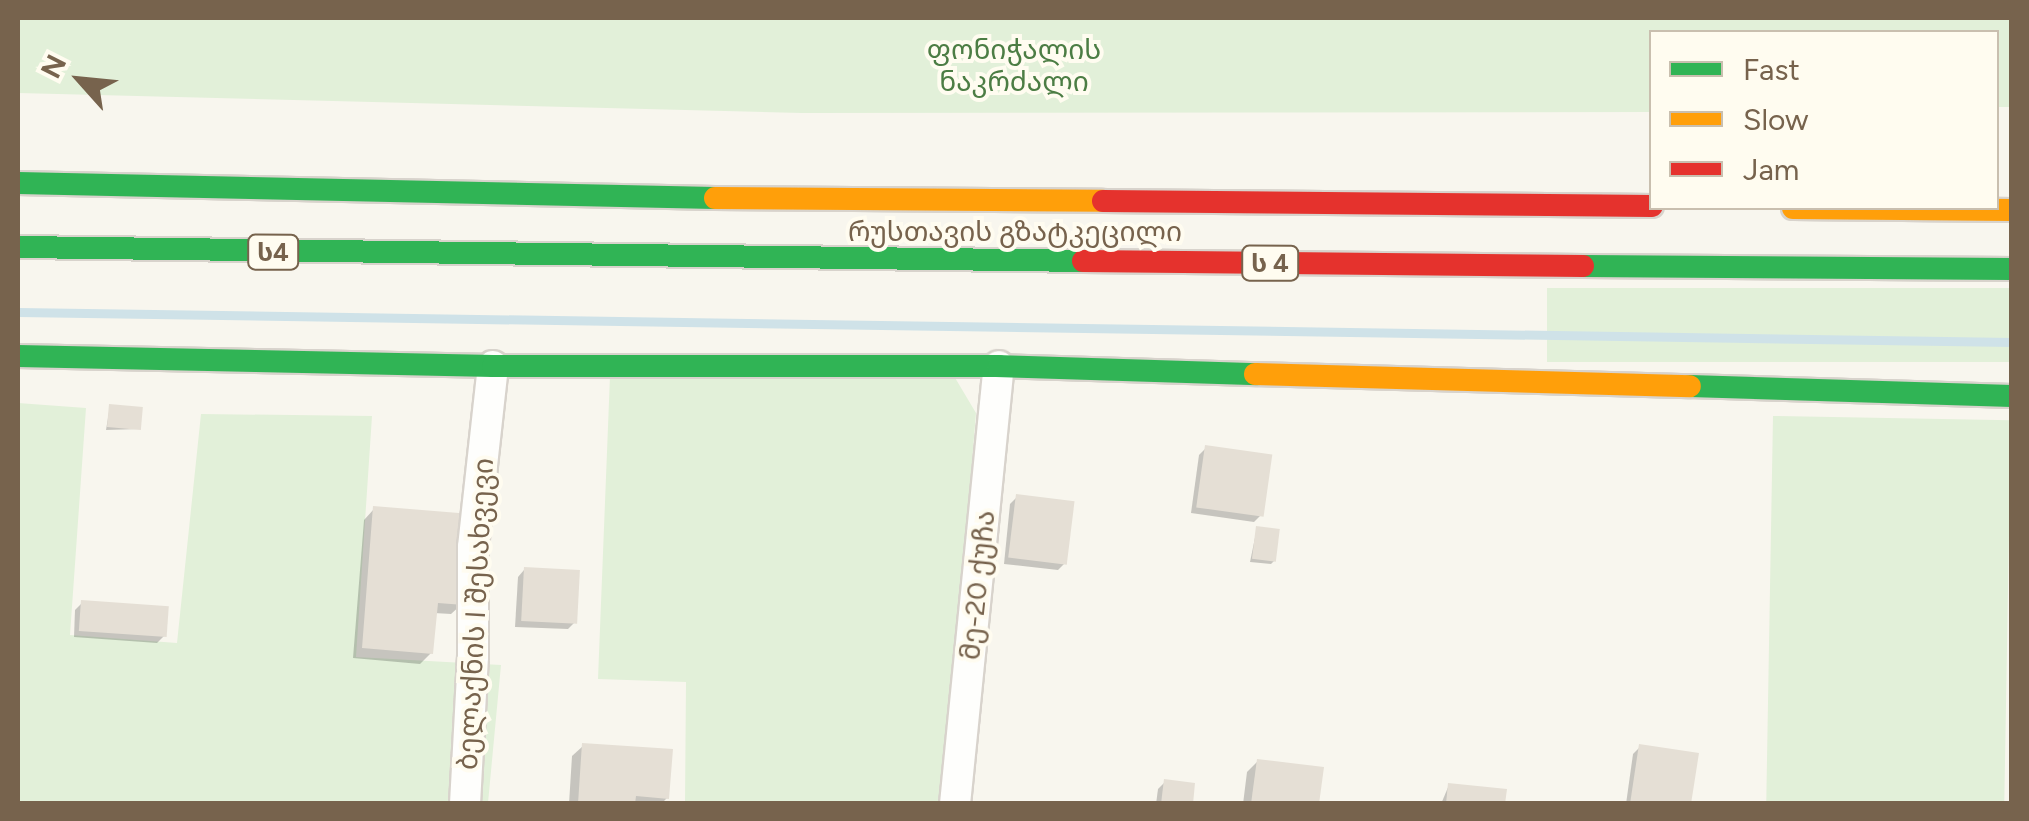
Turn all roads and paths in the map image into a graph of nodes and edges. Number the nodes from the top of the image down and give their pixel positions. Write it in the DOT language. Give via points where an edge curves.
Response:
graph roads {
  1 [pos="18,183"];
  2 [pos="1649,206"];
  3 [pos="18,247"];
  4 [pos="528,258"];
  5 [pos="2012,269"];
  6 [pos="18,356"];
  7 [pos="493,366"];
  8 [pos="999,366"];
  9 [pos="2012,396"];
  10 [pos="465,804"];
  11 [pos="955,804"];
  1 -- 2 [label="main road, რუსთავის გზატკეცილი / ს 4" via="528,196"];
  3 -- 4 [label="main road, რუსთავის გზატკეცილი / ს4"];
  4 -- 5 [label="main road, რუსთავის გზატკეცილი / ს 4"];
  6 -- 7 [label="main road"];
  7 -- 8 [label="main road"];
  7 -- 10 [label="street, ბელაქნის I შესახვევი" via="473,547"];
  8 -- 9 [label="main road"];
  8 -- 11 [label="street, მე-20 ქუჩა"];
}
